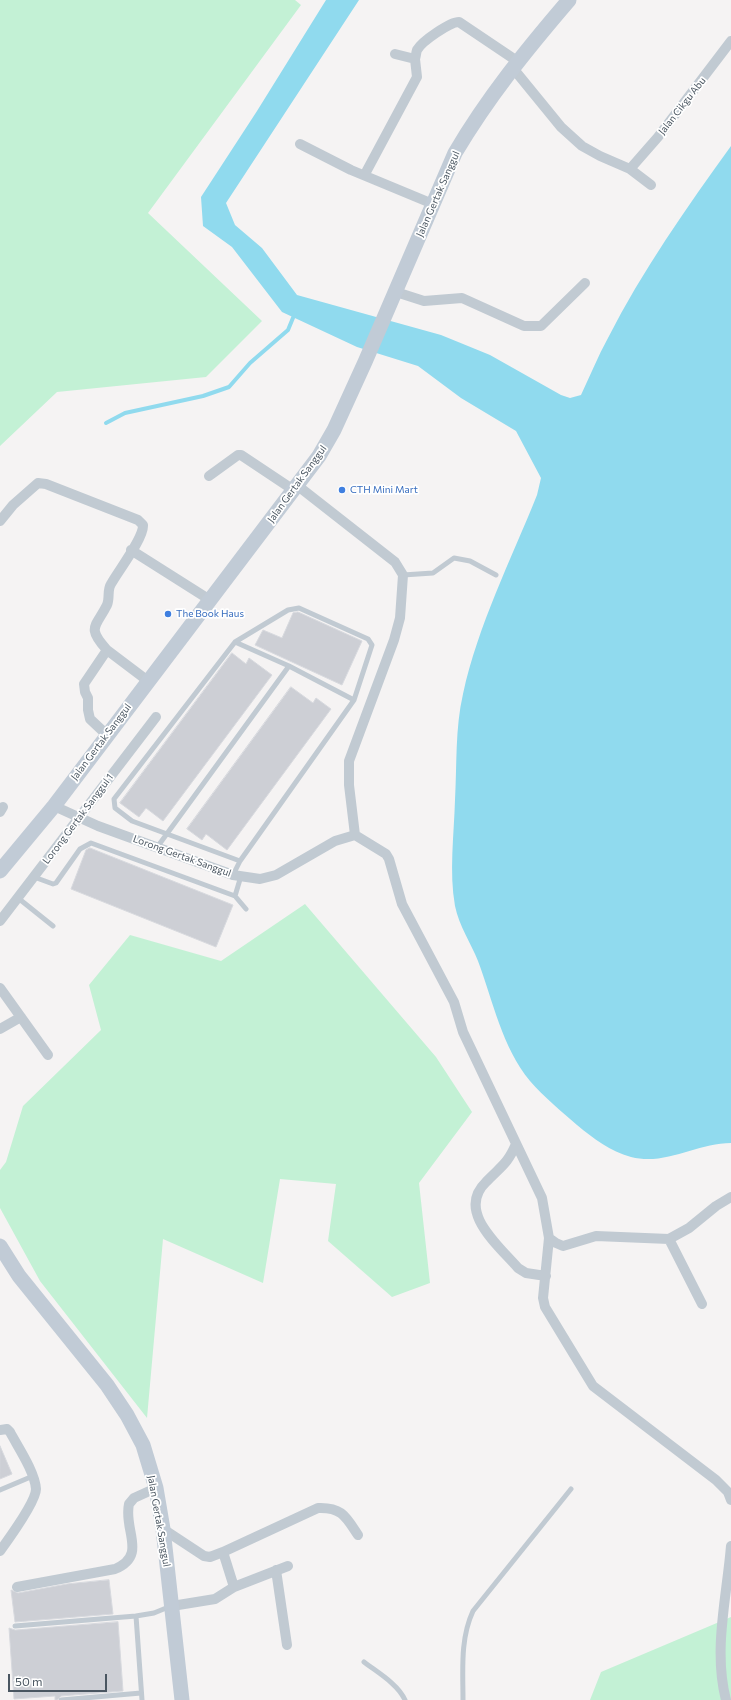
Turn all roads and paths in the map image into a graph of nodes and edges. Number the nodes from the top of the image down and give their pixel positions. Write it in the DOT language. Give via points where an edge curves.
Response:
graph roads {
  1 [pos="569,0"];
  2 [pos="731,41"];
  3 [pos="395,54"];
  4 [pos="415,60"];
  5 [pos="515,64"];
  6 [pos="300,144"];
  7 [pos="630,169"];
  8 [pos="365,174"];
  9 [pos="651,185"];
  10 [pos="433,204"];
  11 [pos="586,282"];
  12 [pos="396,292"];
  13 [pos="209,476"];
  14 [pos="296,488"];
  15 [pos="0,521"];
  16 [pos="131,550"];
  17 [pos="403,575"];
  18 [pos="496,575"];
  19 [pos="210,600"];
  20 [pos="235,642"];
  21 [pos="107,650"];
  22 [pos="289,666"];
  23 [pos="148,681"];
  24 [pos="354,700"];
  25 [pos="156,717"];
  26 [pos="107,735"];
  27 [pos="54,806"];
  28 [pos="78,817"];
  29 [pos="166,834"];
  30 [pos="355,835"];
  31 [pos="158,846"];
  32 [pos="240,861"];
  33 [pos="0,871"];
  34 [pos="237,876"];
  35 [pos="34,877"];
  36 [pos="235,896"];
  37 [pos="18,898"];
  38 [pos="246,909"];
  39 [pos="0,921"];
  40 [pos="53,926"];
  41 [pos="0,988"];
  42 [pos="21,1017"];
  43 [pos="0,1029"];
  44 [pos="48,1055"];
  45 [pos="516,1144"];
  46 [pos="731,1197"];
  47 [pos="549,1238"];
  48 [pos="669,1238"];
  49 [pos="0,1246"];
  50 [pos="546,1276"];
  51 [pos="702,1304"];
  52 [pos="4,1429"];
  53 [pos="33,1476"];
  54 [pos="156,1488"];
  55 [pos="571,1489"];
  56 [pos="0,1490"];
  57 [pos="731,1500"];
  58 [pos="163,1529"];
  59 [pos="358,1535"];
  60 [pos="731,1546"];
  61 [pos="0,1551"];
  62 [pos="223,1552"];
  63 [pos="288,1566"];
  64 [pos="276,1570"];
  65 [pos="17,1587"];
  66 [pos="234,1587"];
  67 [pos="172,1606"];
  68 [pos="136,1616"];
  69 [pos="15,1626"];
  70 [pos="287,1645"];
  71 [pos="364,1662"];
  72 [pos="141,1693"];
  73 [pos="61,1700"];
  74 [pos="142,1700"];
  75 [pos="182,1700"];
  76 [pos="405,1700"];
  77 [pos="463,1700"];
  78 [pos="726,1700"];
  1 -- 5 [label="main road, Jalan Gertak Sanggul"];
  2 -- 7 [label="street, Jalan Cikgu Abu" via="658,137"];
  3 -- 4 [label="street"];
  4 -- 5 [label="street" via="417,51 424,43 454,22 459,22"];
  4 -- 8 [label="street" via="417,77"];
  5 -- 7 [label="street" via="561,126 582,146"];
  5 -- 10 [label="main road, Jalan Gertak Sanggul" via="472,124 455,153"];
  6 -- 8 [label="street" via="351,170"];
  7 -- 9 [label="street"];
  8 -- 10 [label="street"];
  10 -- 12 [label="main road, Jalan Gertak Sanggul"];
  11 -- 12 [label="street" via="541,326 534,327 524,326 462,298 424,301"];
  12 -- 14 [label="main road, Jalan Gertak Sanggul" via="334,430"];
  13 -- 14 [label="street" via="241,455"];
  14 -- 17 [label="street" via="395,562"];
  14 -- 19 [label="main road, Jalan Gertak Sanggul"];
  15 -- 16 [label="street" via="33,486 38,483 46,484 138,520 143,528"];
  16 -- 19 [label="street"];
  16 -- 21 [label="street" via="110,587 108,601 95,624 96,635"];
  17 -- 18 [label="lane" via="433,573 454,558 470,561"];
  17 -- 30 [label="street" via="400,618 394,640 349,761"];
  19 -- 23 [label="main road, Jalan Gertak Sanggul"];
  20 -- 22 [label="lane"];
  20 -- 24 [label="lane" via="294,608 368,639 372,645"];
  20 -- 29 [label="lane" via="114,799 115,808 132,821"];
  21 -- 23 [label="street"];
  21 -- 26 [label="street" via="84,684 90,719"];
  22 -- 24 [label="lane"];
  22 -- 29 [label="lane"];
  23 -- 26 [label="main road, Jalan Gertak Sanggul"];
  24 -- 32 [label="lane"];
  25 -- 28 [label="street, Lorong Gertak Sanggul 1"];
  26 -- 27 [label="main road, Jalan Gertak Sanggul"];
  27 -- 28 [label="street, Lorong Gertak Sanggul"];
  27 -- 33 [label="main road, Jalan Gertak Sanggul"];
  28 -- 31 [label="street, Lorong Gertak Sanggul"];
  28 -- 35 [label="street, Lorong Gertak Sanggul 1"];
  29 -- 31 [label="lane"];
  29 -- 32 [label="lane"];
  30 -- 34 [label="street, Lorong Gertak Sanggul" via="328,845 276,875 260,879"];
  30 -- 45 [label="street" via="386,854 389,859 402,904 454,1002 463,1032"];
  31 -- 34 [label="street, Lorong Gertak Sanggul"];
  32 -- 34 [label="lane"];
  34 -- 36 [label="lane"];
  35 -- 36 [label="lane" via="56,883 80,849 91,843"];
  35 -- 37 [label="street, Lorong Gertak Sanggul 1"];
  36 -- 38 [label="lane"];
  37 -- 39 [label="street, Lorong Gertak Sanggul 1"];
  37 -- 40 [label="lane"];
  41 -- 42 [label="street"];
  42 -- 43 [label="street"];
  42 -- 44 [label="street"];
  45 -- 47 [label="street" via="542,1198"];
  45 -- 50 [label="street" via="505,1165 480,1188 475,1196 475,1209 478,1220 518,1268 526,1273"];
  46 -- 48 [label="street" via="689,1228"];
  47 -- 48 [label="street" via="564,1246 596,1236"];
  47 -- 50 [label="street"];
  48 -- 51 [label="street"];
  49 -- 54 [label="main road, Jalan Gertak Sanggul" via="19,1276 107,1385 127,1415 143,1445"];
  50 -- 57 [label="street" via="543,1298 545,1307 593,1386 716,1480 728,1492"];
  52 -- 53 [label="street" via="10,1432"];
  53 -- 56 [label="lane"];
  53 -- 61 [label="street" via="36,1489 34,1496"];
  54 -- 58 [label="main road, Jalan Gertak Sanggul"];
  54 -- 65 [label="street" via="134,1498 129,1504 132,1548 126,1564 115,1570"];
  55 -- 77 [label="lane" via="473,1611 464,1639"];
  58 -- 62 [label="street" via="204,1556 210,1557"];
  58 -- 67 [label="main road, Jalan Gertak Sanggul"];
  59 -- 62 [label="street" via="338,1510 318,1508"];
  60 -- 78 [label="street" via="721,1637 721,1675"];
  62 -- 66 [label="street"];
  63 -- 64 [label="street"];
  64 -- 66 [label="street"];
  64 -- 70 [label="street"];
  66 -- 67 [label="street" via="215,1599"];
  67 -- 68 [label="lane"];
  67 -- 75 [label="main road, Jalan Gertak Sanggul"];
  68 -- 69 [label="lane"];
  68 -- 72 [label="lane"];
  71 -- 76 [label="lane" via="392,1684"];
  72 -- 73 [label="lane"];
  72 -- 74 [label="lane"];
}
